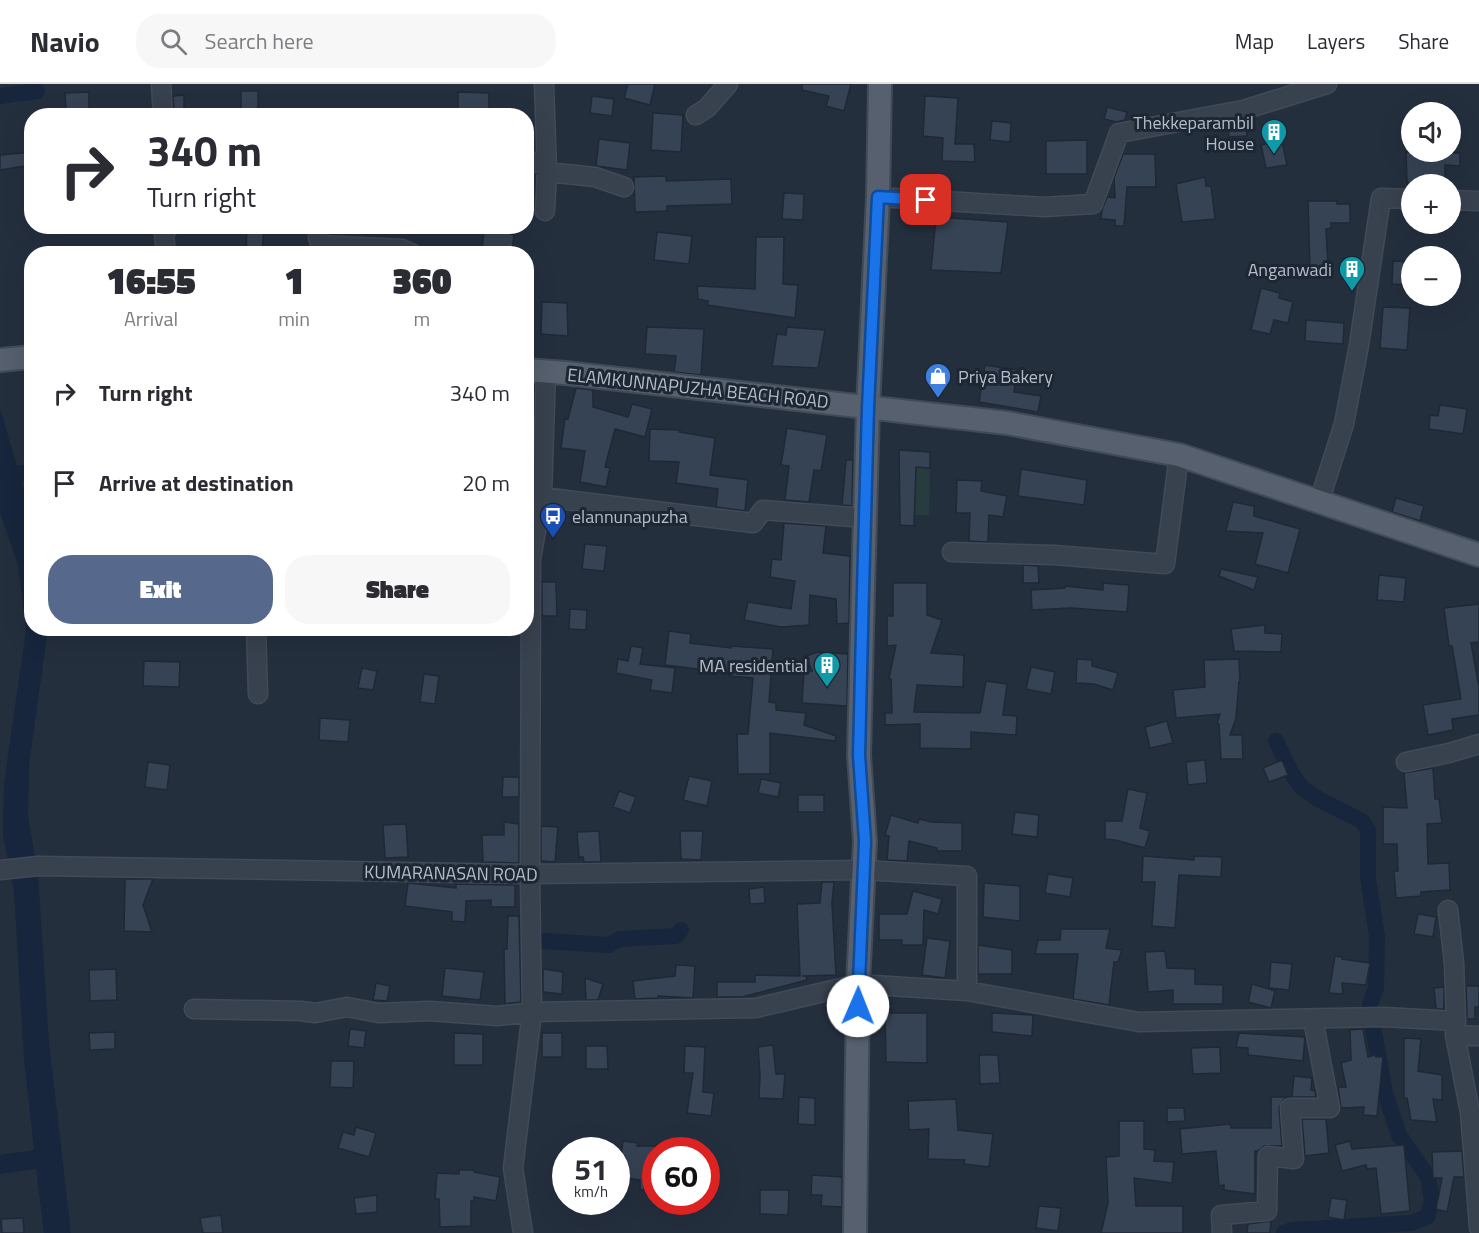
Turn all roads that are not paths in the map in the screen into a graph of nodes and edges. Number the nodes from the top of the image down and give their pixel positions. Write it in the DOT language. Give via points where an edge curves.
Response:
graph roads {
  1 [pos="161,84"];
  2 [pos="544,84"];
  3 [pos="728,84"];
  4 [pos="880,84"];
  5 [pos="1327,84"];
  6 [pos="162,108"];
  7 [pos="696,115"];
  8 [pos="534,163"];
  9 [pos="547,168"];
  10 [pos="624,187"];
  11 [pos="878,197"];
  12 [pos="1401,199"];
  13 [pos="1461,200"];
  14 [pos="1479,201"];
  15 [pos="545,212"];
  16 [pos="318,234"];
  17 [pos="341,246"];
  18 [pos="24,358"];
  19 [pos="0,360"];
  20 [pos="536,371"];
  21 [pos="868,408"];
  22 [pos="1179,455"];
  23 [pos="542,497"];
  24 [pos="1319,502"];
  25 [pos="534,506"];
  26 [pos="865,518"];
  27 [pos="534,542"];
  28 [pos="952,552"];
  29 [pos="1479,555"];
  30 [pos="256,636"];
  31 [pos="531,636"];
  32 [pos="258,694"];
  33 [pos="1479,744"];
  34 [pos="1406,762"];
  35 [pos="4,870"];
  36 [pos="863,870"];
  37 [pos="530,874"];
  38 [pos="1448,910"];
  39 [pos="858,984"];
  40 [pos="967,991"];
  41 [pos="194,1010"];
  42 [pos="532,1012"];
  43 [pos="1314,1018"];
  44 [pos="1456,1028"];
  45 [pos="1479,1036"];
  46 [pos="1479,1227"];
  47 [pos="524,1233"];
  48 [pos="855,1233"];
  49 [pos="1222,1233"];
  1 -- 6 [label="street"];
  2 -- 9 [label="street"];
  3 -- 7 [label="street"];
  4 -- 11 [label="main road"];
  5 -- 11 [label="street" via="1243,110 1119,133 1093,204 1044,207"];
  8 -- 9 [label="street"];
  9 -- 10 [label="street"];
  9 -- 15 [label="street"];
  11 -- 21 [label="main road"];
  12 -- 24 [label="street" via="1381,198 1344,424"];
  13 -- 14 [label="street"];
  16 -- 17 [label="street" via="321,245"];
  18 -- 19 [label="main road"];
  20 -- 21 [label="main road, ELAMKUNNAPUZHA BEACH ROAD"];
  20 -- 23 [label="street"];
  21 -- 22 [label="main road, ELAMKUNNAPUZHA BEACH ROAD" via="1007,423"];
  21 -- 26 [label="main road"];
  22 -- 24 [label="main road, ELAMKUNNAPUZHA BEACH ROAD"];
  22 -- 28 [label="street" via="1165,564"];
  23 -- 25 [label="street"];
  23 -- 26 [label="street" via="753,523 763,510"];
  23 -- 27 [label="street"];
  24 -- 29 [label="main road, ELAMKUNNAPUZHA BEACH ROAD"];
  26 -- 36 [label="main road" via="859,755 865,841"];
  30 -- 32 [label="street"];
  31 -- 37 [label="street"];
  33 -- 34 [label="street"];
  35 -- 37 [label="street, KUMARANASAN ROAD" via="38,866"];
  36 -- 37 [label="street, KUMARANASAN ROAD"];
  36 -- 39 [label="main road"];
  36 -- 40 [label="street, KUMARANASAN ROAD" via="967,876"];
  37 -- 42 [label="street"];
  38 -- 44 [label="street"];
  39 -- 40 [label="street"];
  39 -- 42 [label="street" via="756,1008"];
  39 -- 48 [label="main road"];
  40 -- 43 [label="street" via="1139,1022"];
  41 -- 42 [label="street" via="315,1013 347,1007 379,1013 429,1011 498,1016"];
  42 -- 47 [label="street" via="513,1168"];
  43 -- 44 [label="street" via="1384,1017"];
  43 -- 49 [label="street" via="1330,1108 1290,1108 1294,1159 1268,1156 1267,1211 1221,1215"];
  44 -- 45 [label="street"];
  44 -- 46 [label="street" via="1470,1112"];
}
